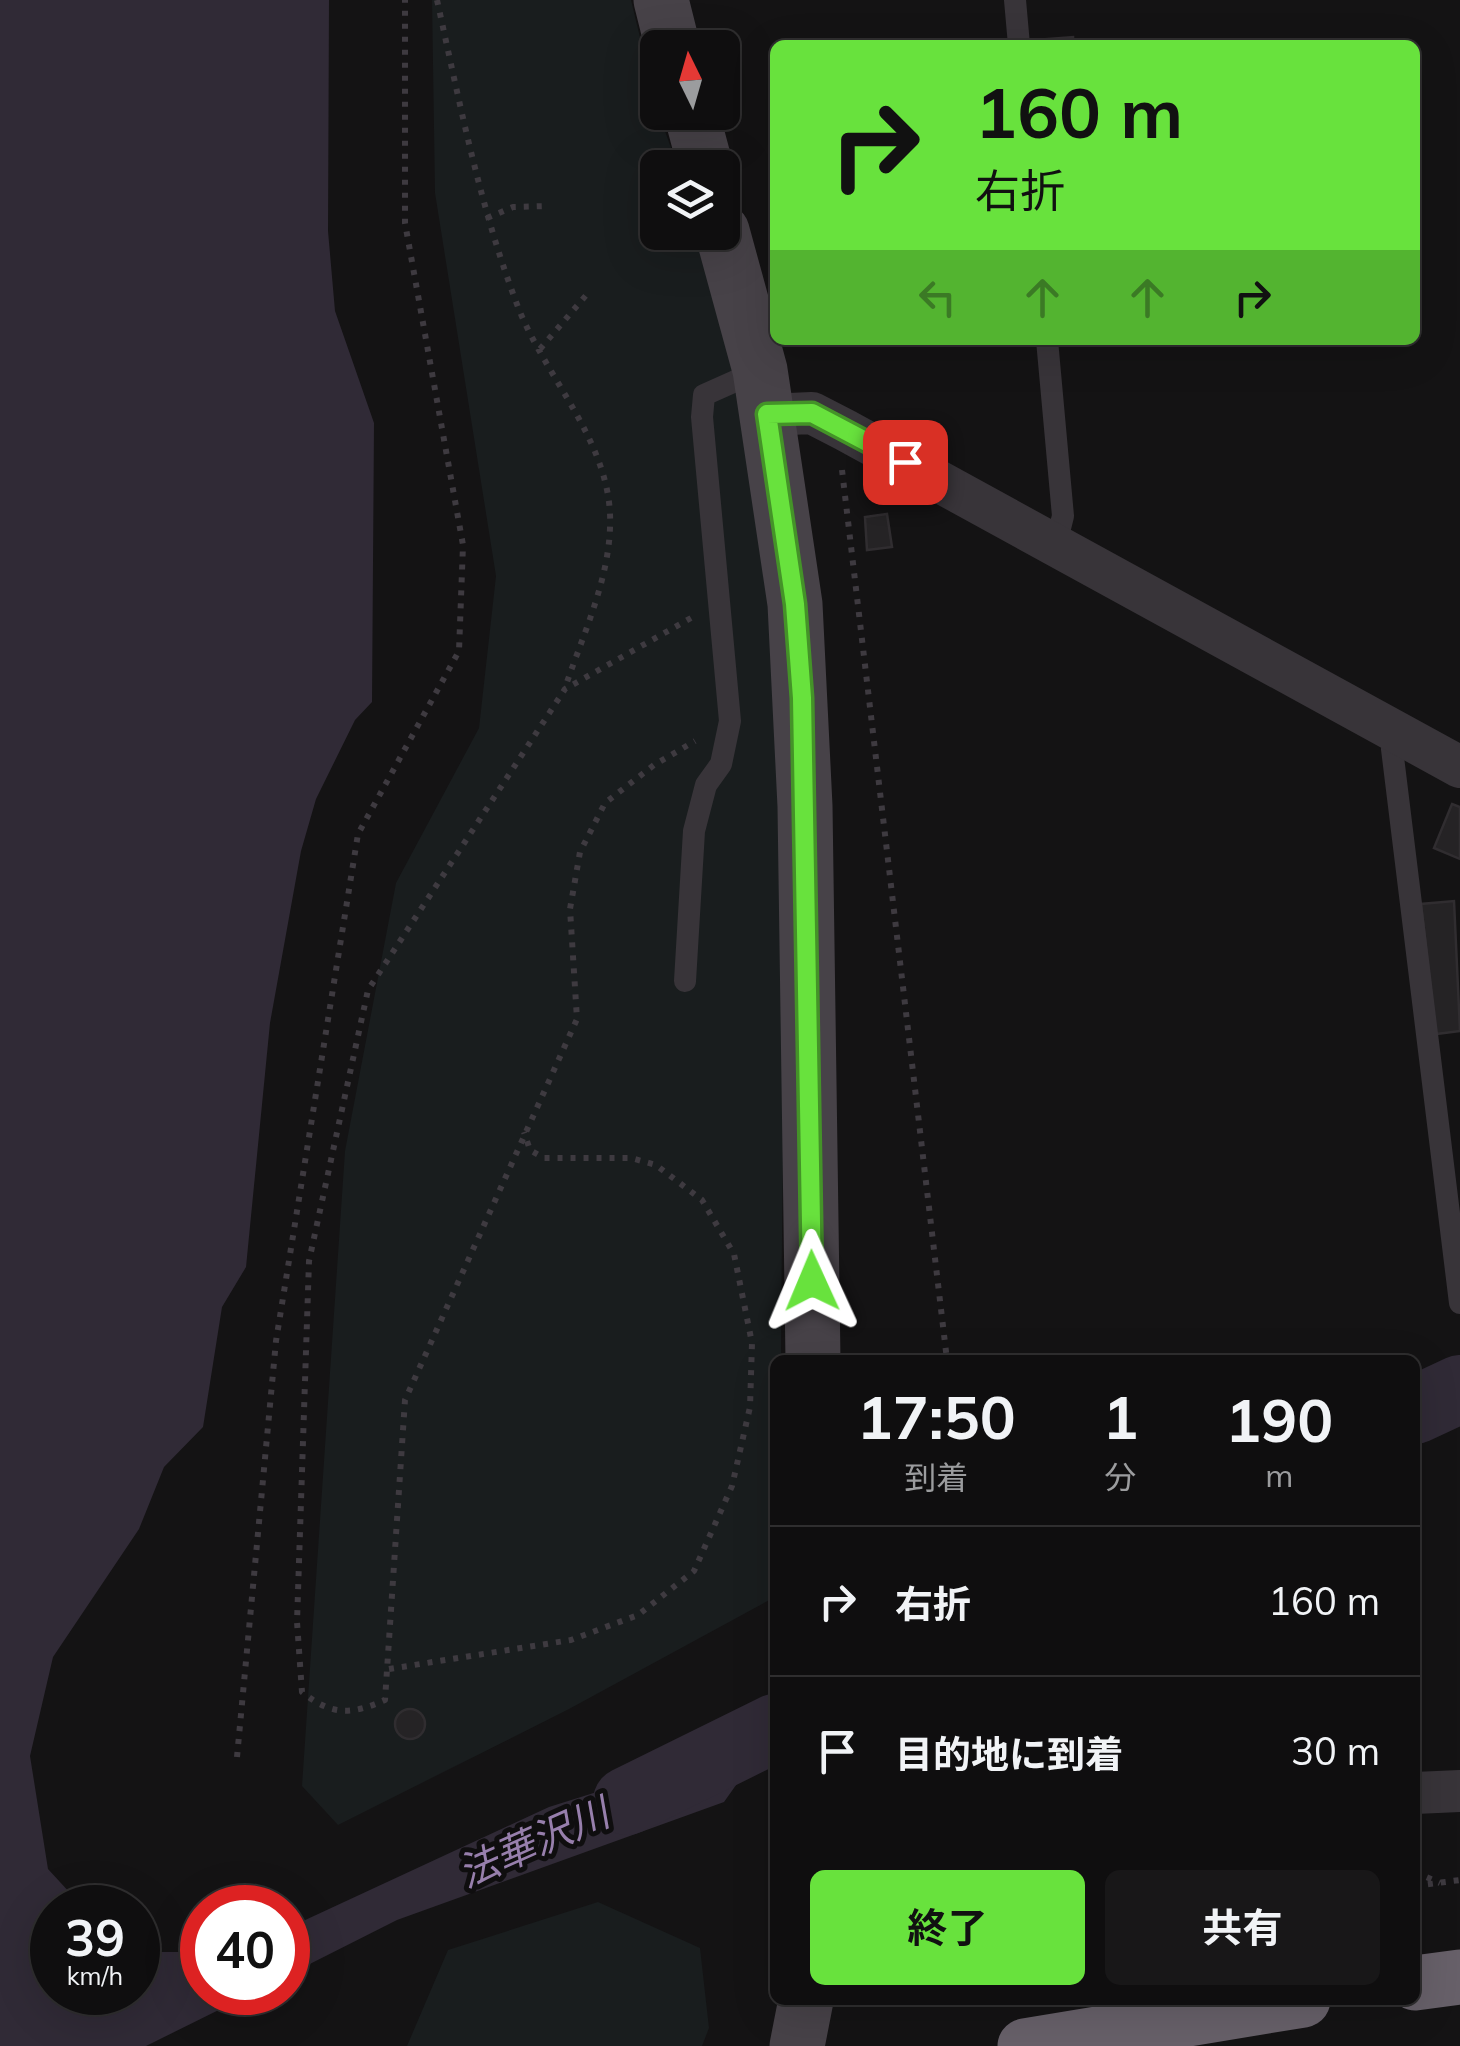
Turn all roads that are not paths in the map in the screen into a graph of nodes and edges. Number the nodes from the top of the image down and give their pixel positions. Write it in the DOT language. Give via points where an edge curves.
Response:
graph roads {
  1 [pos="660,0"];
  2 [pos="1015,0"];
  3 [pos="668,30"];
  4 [pos="1019,40"];
  5 [pos="727,250"];
  6 [pos="1046,345"];
  7 [pos="764,392"];
  8 [pos="1056,544"];
  9 [pos="1401,736"];
  10 [pos="1460,767"];
  11 [pos="685,981"];
  12 [pos="1460,1302"];
  13 [pos="813,1355"];
  14 [pos="1460,1791"];
  15 [pos="1420,1793"];
  16 [pos="1460,1977"];
  17 [pos="1420,1982"];
  18 [pos="805,2005"];
  19 [pos="1272,2005"];
  20 [pos="798,2046"];
  21 [pos="1026,2046"];
  1 -- 3 [label="street"];
  2 -- 4 [label="lane"];
  5 -- 7 [label="street"];
  6 -- 8 [label="lane" via="1063,516"];
  7 -- 8 [label="street"];
  7 -- 11 [label="lane" via="704,395 730,722 722,764 706,785 694,831"];
  7 -- 13 [label="street" via="802,698"];
  8 -- 9 [label="street"];
  9 -- 10 [label="street"];
  9 -- 12 [label="lane" via="1392,750"];
  14 -- 15 [label="street"];
  16 -- 17 [label="highway"];
  18 -- 20 [label="street"];
  19 -- 21 [label="highway"];
}
